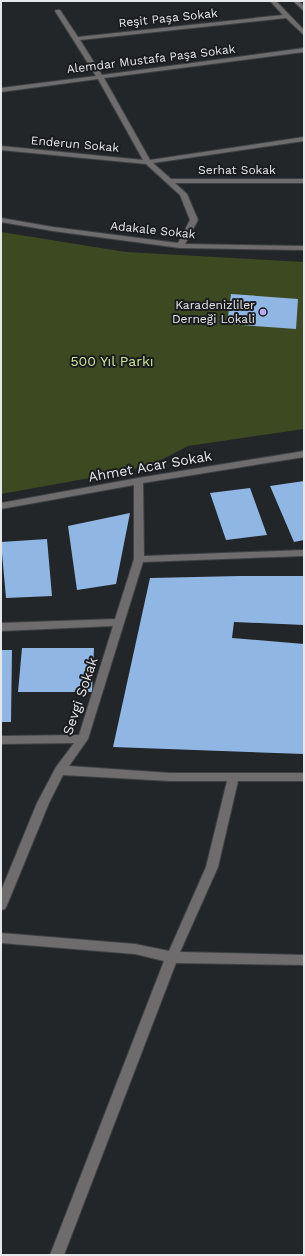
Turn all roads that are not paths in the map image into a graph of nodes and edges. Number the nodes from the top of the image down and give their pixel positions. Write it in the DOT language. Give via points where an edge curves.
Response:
graph roads {
  1 [pos="273,1"];
  2 [pos="296,1"];
  3 [pos="304,9"];
  4 [pos="58,11"];
  5 [pos="287,16"];
  6 [pos="304,33"];
  7 [pos="76,39"];
  8 [pos="304,50"];
  9 [pos="100,77"];
  10 [pos="1,90"];
  11 [pos="304,139"];
  12 [pos="1,148"];
  13 [pos="148,162"];
  14 [pos="169,181"];
  15 [pos="304,182"];
  16 [pos="1,220"];
  17 [pos="180,246"];
  18 [pos="304,248"];
  19 [pos="304,454"];
  20 [pos="138,482"];
  21 [pos="1,506"];
  22 [pos="304,554"];
  23 [pos="139,559"];
  24 [pos="120,622"];
  25 [pos="1,627"];
  26 [pos="83,739"];
  27 [pos="1,740"];
  28 [pos="60,770"];
  29 [pos="234,776"];
  30 [pos="304,777"];
  31 [pos="1,905"];
  32 [pos="1,938"];
  33 [pos="172,957"];
  34 [pos="304,960"];
  35 [pos="57,1255"];
  1 -- 5 [label="street"];
  2 -- 3 [label="street"];
  4 -- 7 [label="street"];
  5 -- 6 [label="street"];
  5 -- 7 [label="street, Reşit Paşa Sokak"];
  7 -- 9 [label="street"];
  8 -- 9 [label="street, Alemdar Mustafa Paşa Sokak"];
  9 -- 10 [label="street, Alemdar Mustafa Paşa Sokak"];
  9 -- 13 [label="street"];
  11 -- 13 [label="street, Enderun Sokak"];
  12 -- 13 [label="street, Enderun Sokak"];
  13 -- 14 [label="street"];
  14 -- 15 [label="street, Serhat Sokak"];
  14 -- 17 [label="street" via="182,194 194,220"];
  16 -- 17 [label="street, Adakale Sokak"];
  17 -- 18 [label="street, Adakale Sokak"];
  19 -- 20 [label="street, Ahmet Acar Sokak"];
  20 -- 21 [label="street, Ahmet Acar Sokak"];
  20 -- 23 [label="street, Sevgi Sokak"];
  22 -- 23 [label="street"];
  23 -- 24 [label="street, Sevgi Sokak"];
  24 -- 25 [label="street"];
  24 -- 26 [label="street, Sevgi Sokak"];
  26 -- 27 [label="street"];
  26 -- 28 [label="street, Sevgi Sokak"];
  28 -- 29 [label="street" via="170,777"];
  28 -- 31 [label="street, Sevgi Sokak" via="43,803"];
  29 -- 30 [label="street"];
  29 -- 33 [label="street" via="212,867"];
  32 -- 33 [label="street" via="135,949"];
  33 -- 34 [label="street"];
  33 -- 35 [label="street"];
}
